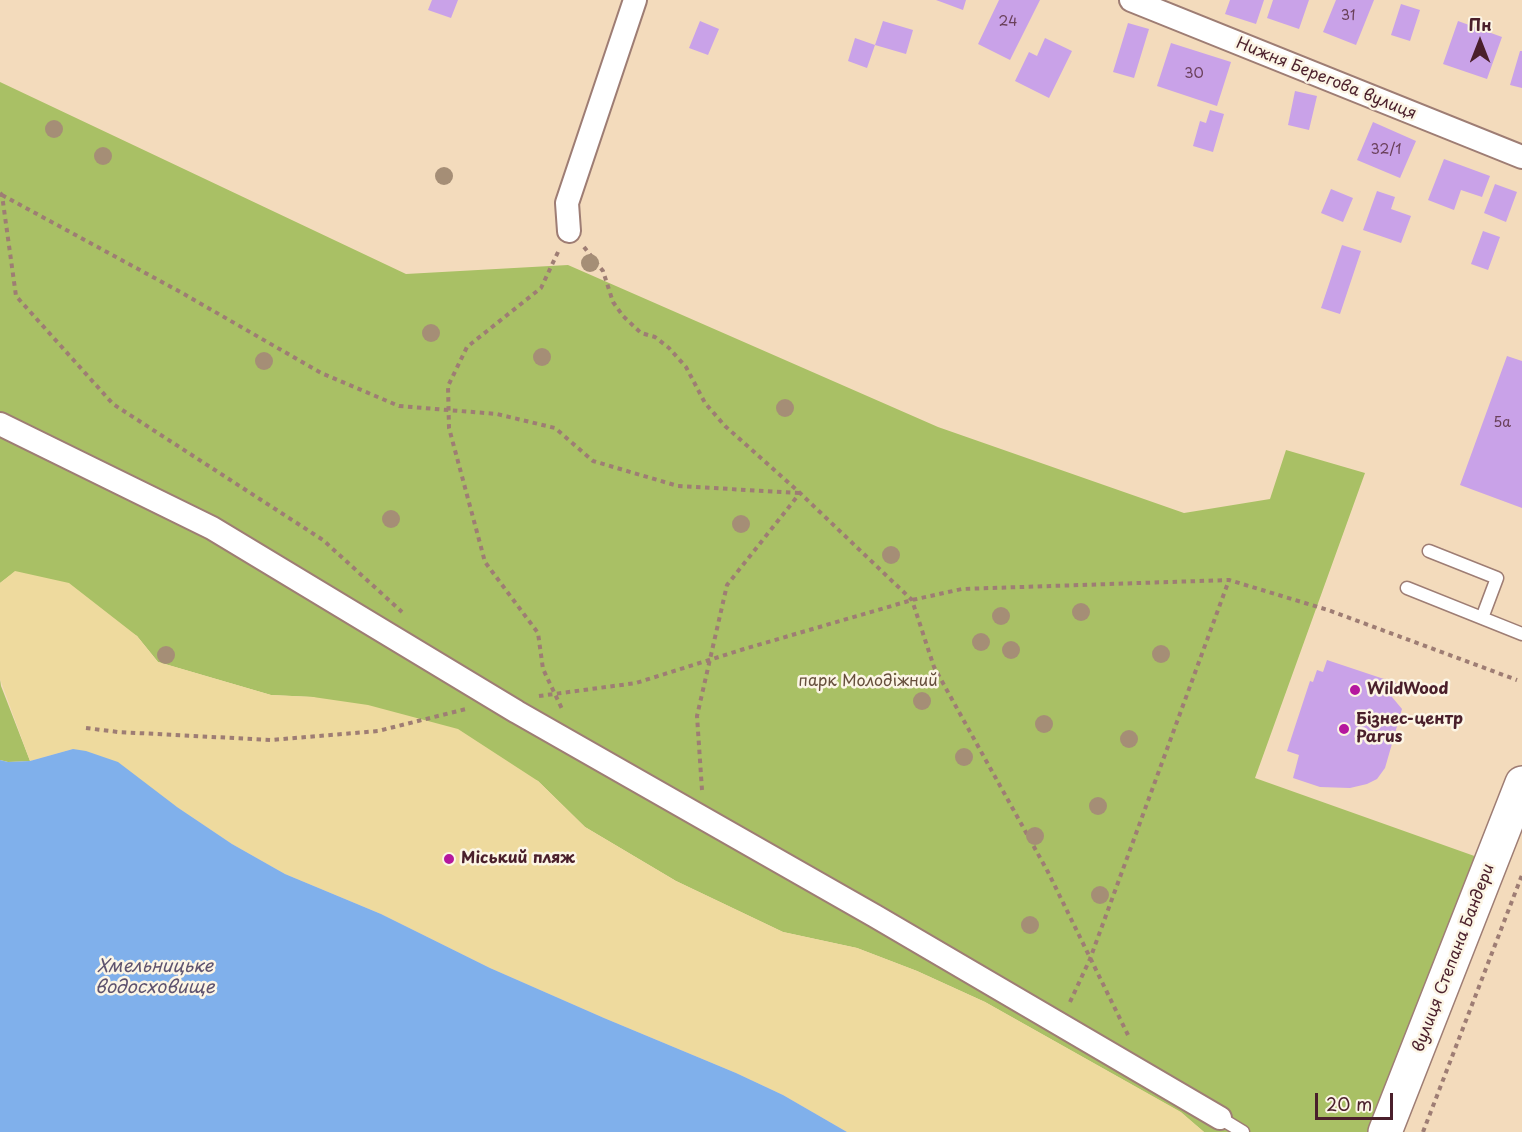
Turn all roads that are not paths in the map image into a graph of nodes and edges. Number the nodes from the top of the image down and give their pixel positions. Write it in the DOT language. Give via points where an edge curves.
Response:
graph roads {
  1 [pos="635,0"];
  2 [pos="1131,0"];
  3 [pos="1522,157"];
  4 [pos="569,231"];
  5 [pos="0,424"];
  6 [pos="1429,551"];
  7 [pos="1407,588"];
  8 [pos="1482,618"];
  9 [pos="1522,634"];
  10 [pos="1522,783"];
  11 [pos="1220,1118"];
  12 [pos="1243,1132"];
  13 [pos="1385,1132"];
  1 -- 4 [label="street" via="567,202"];
  2 -- 3 [label="street, Нижня Берегова вулиця"];
  5 -- 11 [label="street" via="212,528 499,702"];
  6 -- 8 [label="lane" via="1497,578"];
  7 -- 8 [label="lane"];
  8 -- 9 [label="lane"];
  10 -- 13 [label="main road, вулиця Степана Бандери"];
  11 -- 12 [label="lane"];
}
